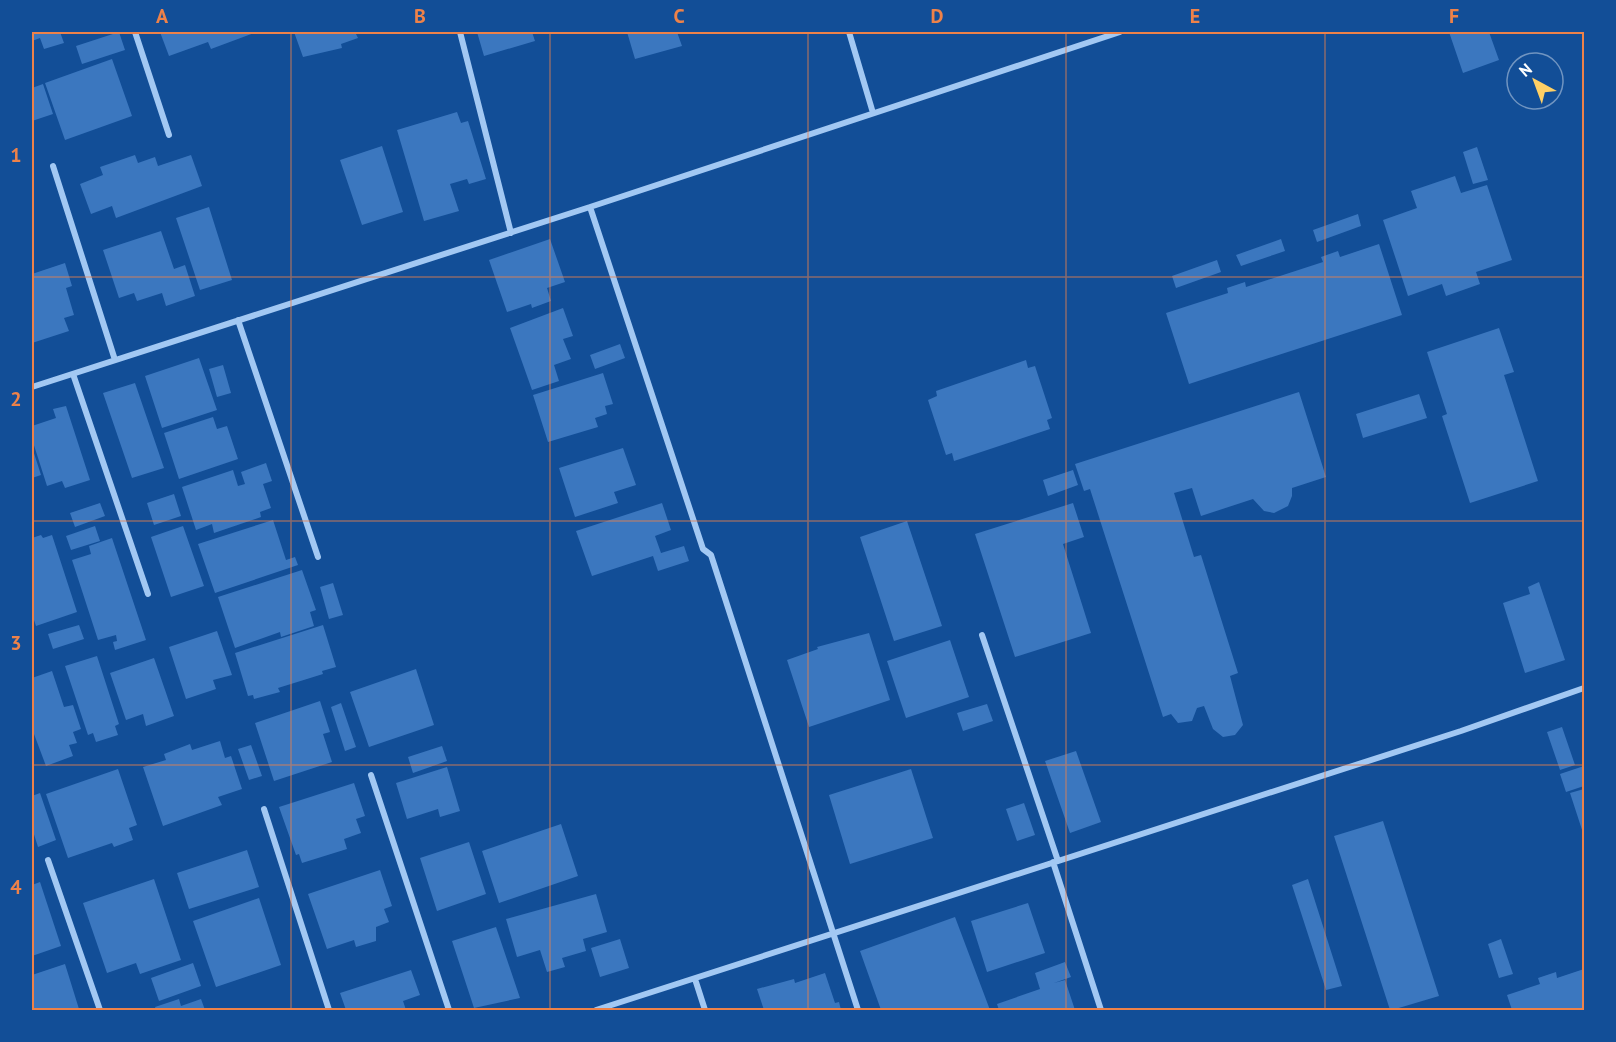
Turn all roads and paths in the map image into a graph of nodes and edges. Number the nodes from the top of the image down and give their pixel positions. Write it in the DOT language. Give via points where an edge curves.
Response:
graph roads {
  1 [pos="135,32"];
  2 [pos="460,32"];
  3 [pos="849,32"];
  4 [pos="1120,32"];
  5 [pos="873,113"];
  6 [pos="169,135"];
  7 [pos="53,166"];
  8 [pos="590,207"];
  9 [pos="511,233"];
  10 [pos="238,320"];
  11 [pos="116,360"];
  12 [pos="73,374"];
  13 [pos="32,387"];
  14 [pos="318,556"];
  15 [pos="148,594"];
  16 [pos="982,635"];
  17 [pos="1584,688"];
  18 [pos="371,775"];
  19 [pos="264,809"];
  20 [pos="48,860"];
  21 [pos="1056,862"];
  22 [pos="832,933"];
  23 [pos="695,979"];
  24 [pos="100,1011"];
  25 [pos="329,1011"];
  26 [pos="449,1011"];
  27 [pos="596,1011"];
  28 [pos="705,1011"];
  29 [pos="858,1011"];
  30 [pos="1101,1011"];
  1 -- 6 [label="street"];
  2 -- 9 [label="street"];
  3 -- 5 [label="street"];
  4 -- 5 [label="street"];
  5 -- 8 [label="street"];
  7 -- 11 [label="street"];
  8 -- 9 [label="street"];
  8 -- 22 [label="street" via="703,549 711,555"];
  9 -- 10 [label="street"];
  10 -- 11 [label="street"];
  10 -- 14 [label="street"];
  11 -- 12 [label="street"];
  12 -- 13 [label="street"];
  12 -- 15 [label="street"];
  16 -- 21 [label="street"];
  17 -- 21 [label="street"];
  18 -- 26 [label="street"];
  19 -- 25 [label="street"];
  20 -- 24 [label="street"];
  21 -- 22 [label="street"];
  21 -- 30 [label="street"];
  22 -- 23 [label="street"];
  22 -- 29 [label="street"];
  23 -- 27 [label="street"];
  23 -- 28 [label="street"];
}
